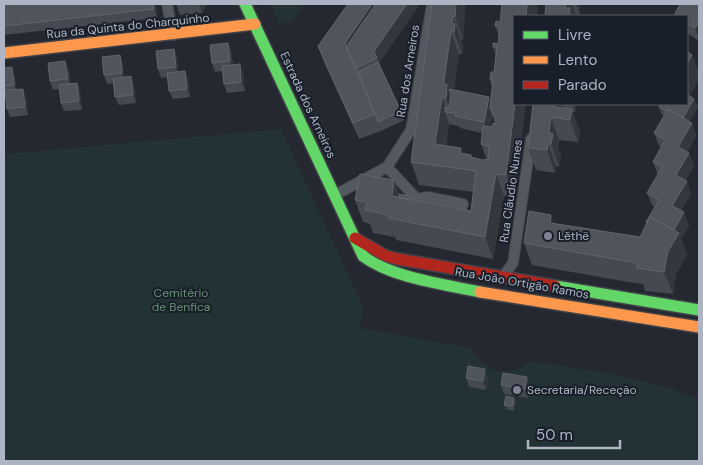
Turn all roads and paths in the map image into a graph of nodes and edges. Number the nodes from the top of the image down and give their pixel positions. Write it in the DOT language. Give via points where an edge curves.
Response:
graph roads {
  1 [pos="167,4"];
  2 [pos="245,4"];
  3 [pos="432,4"];
  4 [pos="255,24"];
  5 [pos="174,35"];
  6 [pos="4,53"];
  7 [pos="532,132"];
  8 [pos="387,167"];
  9 [pos="335,195"];
  10 [pos="417,199"];
  11 [pos="434,214"];
  12 [pos="344,218"];
  13 [pos="451,218"];
  14 [pos="355,238"];
  15 [pos="502,278"];
  16 [pos="699,310"];
  17 [pos="699,327"];
  1 -- 5 [label="street"];
  2 -- 4 [label="street, Estrada dos Arneiros"];
  3 -- 8 [label="street, Rua dos Arneiros" via="414,120"];
  4 -- 5 [label="street, Rua da Quinta do Charquinho"];
  4 -- 9 [label="street, Estrada dos Arneiros"];
  5 -- 6 [label="street, Rua da Quinta do Charquinho"];
  7 -- 15 [label="street, Rua Cláudio Nunes" via="513,263"];
  8 -- 9 [label="street, Rua dos Arneiros"];
  8 -- 10 [label="street"];
  9 -- 12 [label="street, Estrada dos Arneiros"];
  10 -- 11 [label="street" via="426,212"];
  10 -- 13 [label="street" via="463,204 460,220"];
  12 -- 14 [label="street, Rua João Ortigão Ramos"];
  14 -- 15 [label="street, Rua João Ortigão Ramos" via="386,256"];
  14 -- 17 [label="street, Rua João Ortigão Ramos" via="363,256 372,263 403,274 489,293"];
  15 -- 16 [label="street, Rua João Ortigão Ramos"];
}
